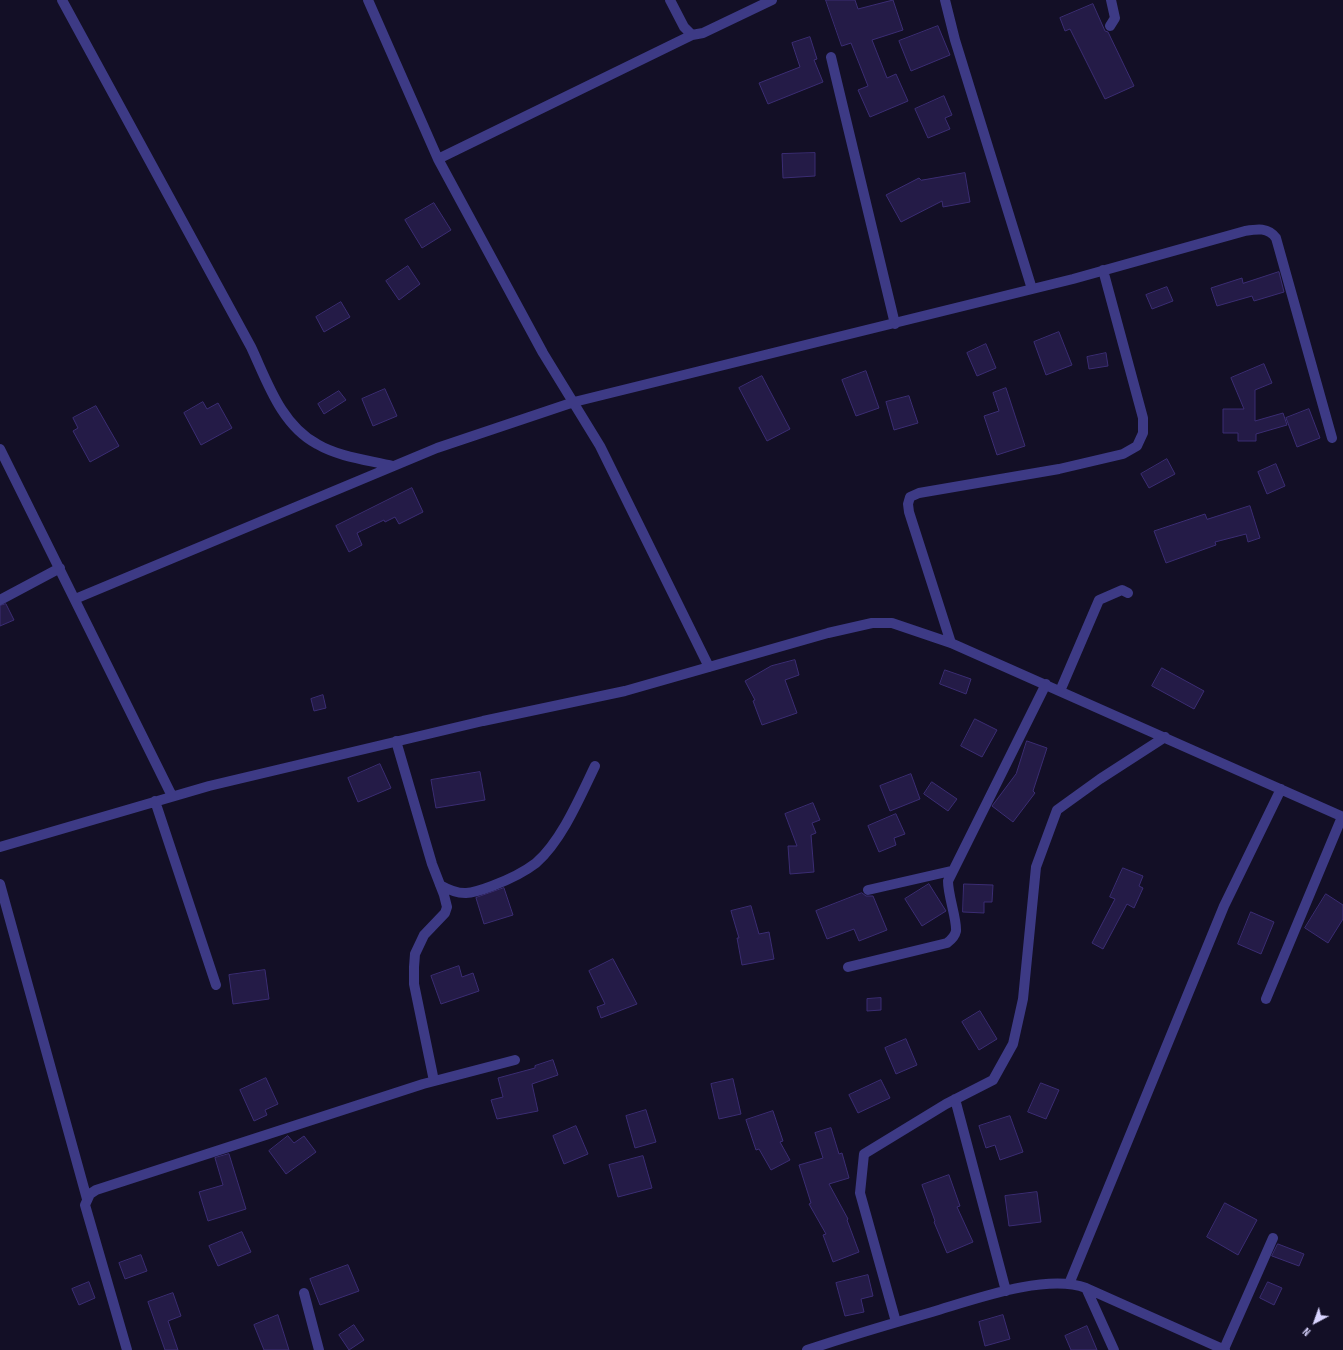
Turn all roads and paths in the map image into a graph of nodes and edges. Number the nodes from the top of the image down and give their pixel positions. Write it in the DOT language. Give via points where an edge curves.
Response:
graph roads {
  1 [pos="62,0"];
  2 [pos="368,0"];
  3 [pos="670,0"];
  4 [pos="772,0"];
  5 [pos="944,0"];
  6 [pos="1111,0"];
  7 [pos="1110,26"];
  8 [pos="692,35"];
  9 [pos="831,57"];
  10 [pos="438,159"];
  11 [pos="1103,270"];
  12 [pos="1032,289"];
  13 [pos="895,324"];
  14 [pos="574,402"];
  15 [pos="1332,438"];
  16 [pos="0,449"];
  17 [pos="393,466"];
  18 [pos="60,568"];
  19 [pos="1128,593"];
  20 [pos="75,599"];
  21 [pos="0,600"];
  22 [pos="951,643"];
  23 [pos="709,667"];
  24 [pos="1046,684"];
  25 [pos="1060,691"];
  26 [pos="1165,737"];
  27 [pos="396,741"];
  28 [pos="595,766"];
  29 [pos="1281,789"];
  30 [pos="172,796"];
  31 [pos="155,801"];
  32 [pos="1343,817"];
  33 [pos="0,847"];
  34 [pos="951,871"];
  35 [pos="0,884"];
  36 [pos="440,885"];
  37 [pos="868,890"];
  38 [pos="848,967"];
  39 [pos="216,985"];
  40 [pos="1266,999"];
  41 [pos="515,1060"];
  42 [pos="434,1081"];
  43 [pos="955,1099"];
  44 [pos="87,1199"];
  45 [pos="1272,1238"];
  46 [pos="1069,1284"];
  47 [pos="1086,1288"];
  48 [pos="1006,1291"];
  49 [pos="304,1293"];
  50 [pos="896,1322"];
  51 [pos="127,1350"];
  52 [pos="319,1350"];
  53 [pos="807,1350"];
  54 [pos="1114,1350"];
  55 [pos="1225,1350"];
  1 -- 17 [label="street" via="251,346 286,417 317,445"];
  2 -- 10 [label="street"];
  3 -- 8 [label="street" via="684,27"];
  4 -- 8 [label="street" via="702,33"];
  5 -- 12 [label="street"];
  6 -- 7 [label="street" via="1115,18"];
  8 -- 10 [label="street"];
  9 -- 13 [label="street"];
  10 -- 14 [label="street" via="540,347"];
  11 -- 12 [label="street"];
  11 -- 15 [label="street" via="1245,231 1272,232 1278,243"];
  11 -- 22 [label="street" via="1143,418 1143,433 1137,446 1123,454 1060,469 919,493 910,497 909,512"];
  12 -- 13 [label="street"];
  13 -- 14 [label="street"];
  14 -- 17 [label="street" via="437,448"];
  14 -- 23 [label="street" via="600,446"];
  16 -- 18 [label="street"];
  17 -- 20 [label="street"];
  18 -- 20 [label="street"];
  18 -- 21 [label="street"];
  19 -- 25 [label="street" via="1122,590 1099,600"];
  20 -- 30 [label="street"];
  22 -- 23 [label="street" via="892,623 872,623"];
  22 -- 24 [label="street"];
  23 -- 27 [label="street" via="626,691"];
  24 -- 25 [label="street"];
  24 -- 34 [label="street"];
  25 -- 26 [label="street"];
  26 -- 29 [label="street"];
  26 -- 43 [label="street" via="1057,810 1036,867 1023,999 1013,1044 993,1080"];
  27 -- 30 [label="street"];
  27 -- 36 [label="street"];
  28 -- 36 [label="street" via="576,806 537,862 508,880 469,893 454,892"];
  29 -- 32 [label="street"];
  29 -- 46 [label="street" via="1224,906"];
  30 -- 31 [label="street"];
  31 -- 33 [label="street"];
  31 -- 39 [label="street"];
  32 -- 40 [label="street"];
  34 -- 37 [label="street"];
  34 -- 38 [label="street" via="948,891 956,930 953,938 947,943"];
  35 -- 44 [label="street"];
  36 -- 42 [label="street" via="447,907 445,913 424,935 415,954 414,967 414,984"];
  41 -- 42 [label="street"];
  42 -- 44 [label="street" via="96,1190"];
  43 -- 48 [label="street"];
  43 -- 50 [label="street" via="864,1154 860,1193"];
  44 -- 51 [label="street" via="84,1205"];
  45 -- 55 [label="street"];
  46 -- 47 [label="street"];
  46 -- 48 [label="street"];
  47 -- 54 [label="street"];
  47 -- 55 [label="street"];
  48 -- 50 [label="street"];
  49 -- 52 [label="street"];
  50 -- 53 [label="street"];
}
